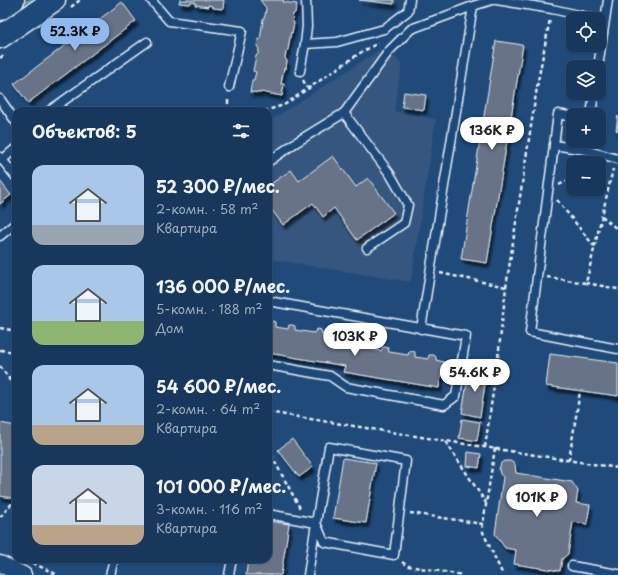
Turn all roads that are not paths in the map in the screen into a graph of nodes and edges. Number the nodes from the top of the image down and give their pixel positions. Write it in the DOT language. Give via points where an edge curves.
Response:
graph roads {
  1 [pos="13,0"];
  2 [pos="54,0"];
  3 [pos="151,0"];
  4 [pos="306,0"];
  5 [pos="410,0"];
  6 [pos="492,0"];
  7 [pos="496,0"];
  8 [pos="608,0"];
  9 [pos="473,6"];
  10 [pos="0,9"];
  11 [pos="566,12"];
  12 [pos="603,12"];
  13 [pos="0,37"];
  14 [pos="147,42"];
  15 [pos="305,44"];
  16 [pos="300,71"];
  17 [pos="229,87"];
  18 [pos="0,99"];
  19 [pos="54,107"];
  20 [pos="344,113"];
  21 [pos="12,116"];
  22 [pos="566,116"];
  23 [pos="554,145"];
  24 [pos="585,150"];
  25 [pos="12,151"];
  26 [pos="1,158"];
  27 [pos="272,159"];
  28 [pos="617,159"];
  29 [pos="12,172"];
  30 [pos="12,226"];
  31 [pos="0,236"];
  32 [pos="367,248"];
  33 [pos="272,302"];
  34 [pos="421,329"];
  35 [pos="618,350"];
  36 [pos="272,366"];
  37 [pos="272,515"];
  38 [pos="316,523"];
  39 [pos="113,563"];
  40 [pos="231,563"];
  41 [pos="0,564"];
  42 [pos="572,566"];
  43 [pos="27,569"];
  44 [pos="618,574"];
  45 [pos="110,575"];
  46 [pos="228,575"];
  47 [pos="308,575"];
  1 -- 10 [label="main road"];
  2 -- 13 [label="main road"];
  3 -- 17 [label="lane" via="169,21 242,31"];
  4 -- 15 [label="lane"];
  5 -- 15 [label="lane" via="408,11 384,29 336,42"];
  6 -- 9 [label="lane"];
  7 -- 11 [label="lane"];
  8 -- 12 [label="lane"];
  9 -- 20 [label="lane" via="412,29 389,51"];
  9 -- 34 [label="lane"];
  14 -- 19 [label="lane"];
  15 -- 16 [label="lane"];
  18 -- 21 [label="lane"];
  20 -- 27 [label="lane"];
  20 -- 32 [label="lane" via="390,174 408,205 404,224"];
  22 -- 23 [label="lane" via="558,114"];
  23 -- 24 [label="lane"];
  23 -- 35 [label="lane" via="530,332"];
  24 -- 28 [label="lane"];
  25 -- 26 [label="lane"];
  26 -- 29 [label="lane"];
  30 -- 31 [label="lane"];
  33 -- 34 [label="lane"];
  34 -- 36 [label="lane" via="466,336 456,396 444,405 346,388 330,376"];
  37 -- 38 [label="lane"];
  38 -- 38 [label="lane" via="328,447 406,461 394,556 324,542"];
  38 -- 47 [label="lane"];
  39 -- 45 [label="lane"];
  40 -- 46 [label="lane"];
  41 -- 43 [label="street"];
  42 -- 44 [label="lane"];
}
